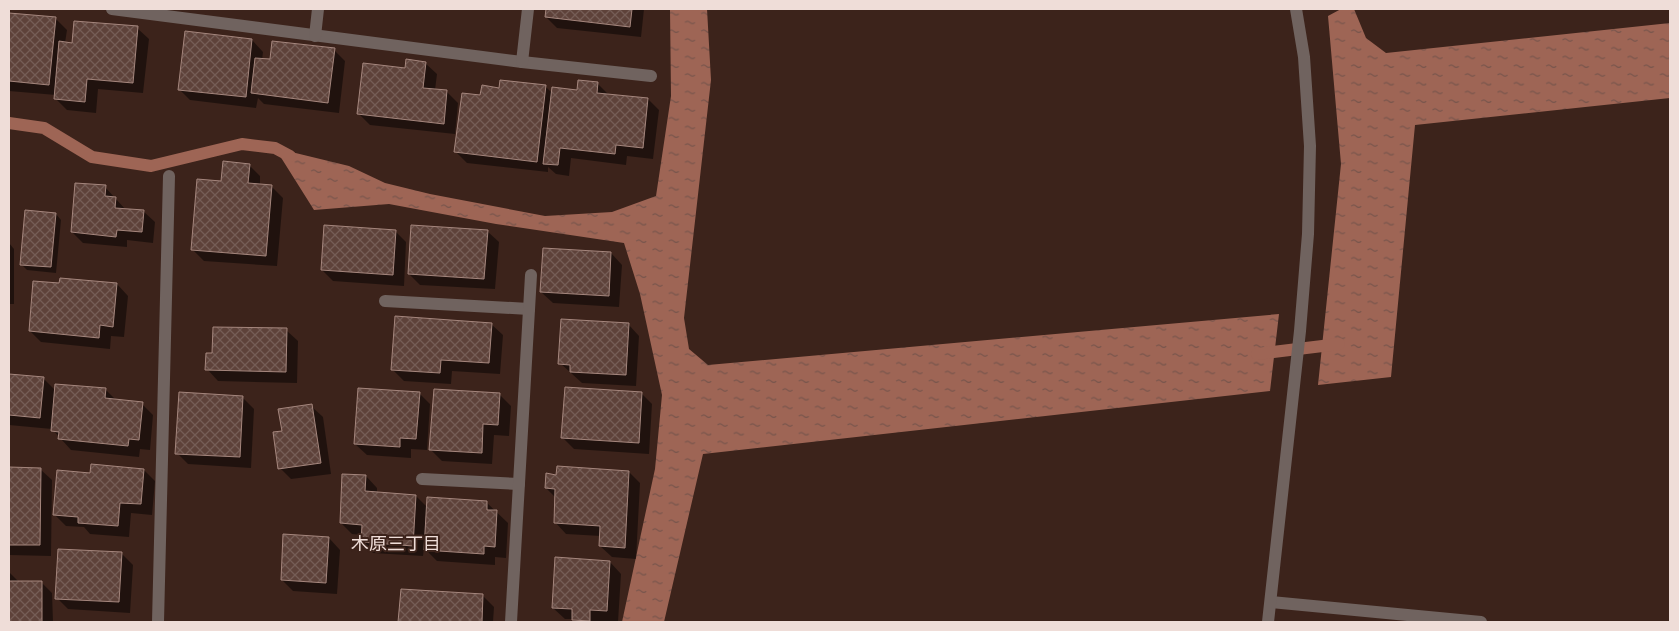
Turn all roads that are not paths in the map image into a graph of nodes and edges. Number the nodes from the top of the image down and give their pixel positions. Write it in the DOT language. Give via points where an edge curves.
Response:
graph roads {
  1 [pos="112,9"];
  2 [pos="318,9"];
  3 [pos="528,9"];
  4 [pos="1296,9"];
  5 [pos="315,36"];
  6 [pos="522,62"];
  7 [pos="651,76"];
  8 [pos="169,176"];
  9 [pos="531,275"];
  10 [pos="385,301"];
  11 [pos="529,309"];
  12 [pos="422,479"];
  13 [pos="519,484"];
  14 [pos="1271,602"];
  15 [pos="158,622"];
  16 [pos="510,622"];
  17 [pos="1268,622"];
  18 [pos="1481,622"];
  1 -- 5 [label="street"];
  2 -- 5 [label="street"];
  3 -- 6 [label="street"];
  4 -- 14 [label="street" via="1304,56 1310,146 1308,234"];
  5 -- 6 [label="street"];
  6 -- 7 [label="street"];
  8 -- 15 [label="street"];
  9 -- 11 [label="street"];
  10 -- 11 [label="street"];
  11 -- 13 [label="street"];
  12 -- 13 [label="street"];
  13 -- 16 [label="street"];
  14 -- 17 [label="street"];
  14 -- 18 [label="street"];
}
